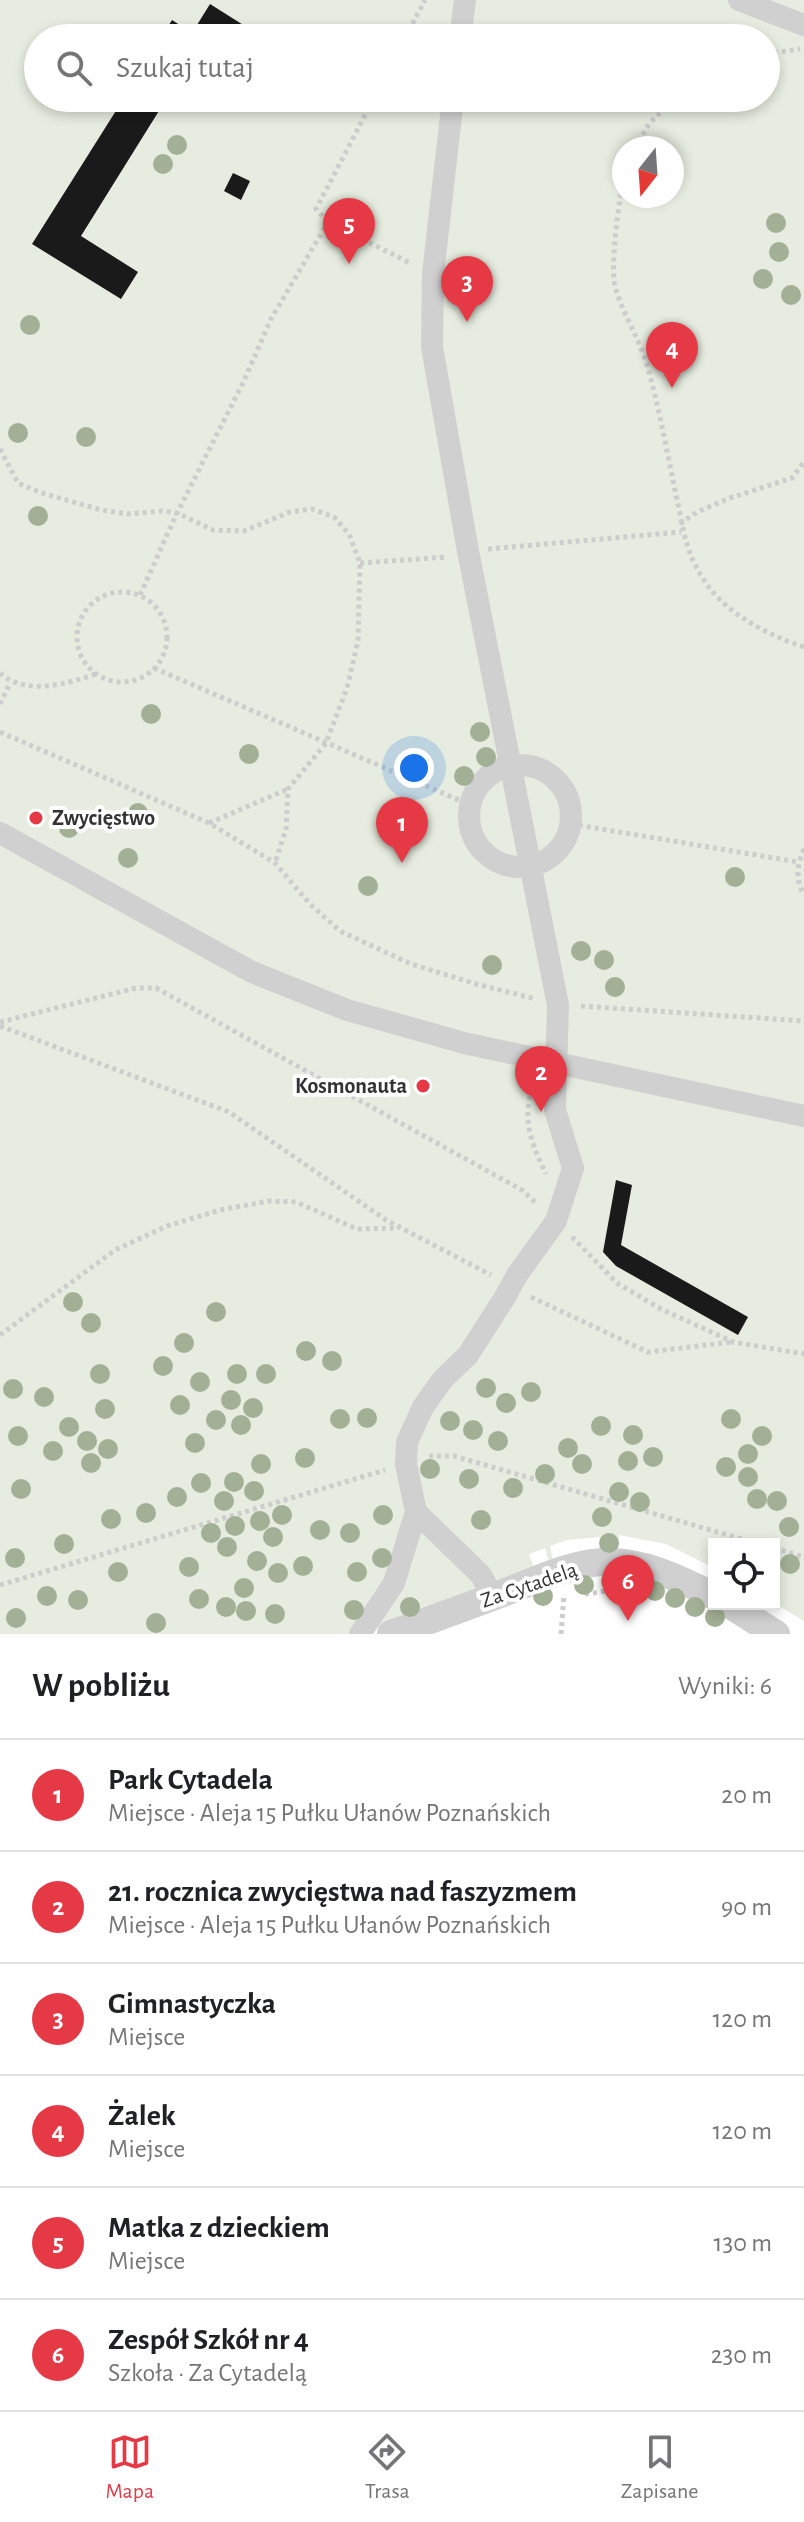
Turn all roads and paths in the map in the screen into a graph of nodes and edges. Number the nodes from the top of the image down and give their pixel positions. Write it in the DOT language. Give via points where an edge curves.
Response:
graph roads {
  1 [pos="425,0"];
  2 [pos="465,0"];
  3 [pos="739,0"];
  4 [pos="412,24"];
  5 [pos="462,24"];
  6 [pos="804,25"];
  7 [pos="804,47"];
  8 [pos="780,51"];
  9 [pos="367,112"];
  10 [pos="451,112"];
  11 [pos="661,112"];
  12 [pos="642,136"];
  13 [pos="618,208"];
  14 [pos="328,222"];
  15 [pos="433,274"];
  16 [pos="0,449"];
  17 [pos="804,462"];
  18 [pos="177,513"];
  19 [pos="680,524"];
  20 [pos="682,532"];
  21 [pos="468,551"];
  22 [pos="360,563"];
  23 [pos="140,595"];
  24 [pos="804,647"];
  25 [pos="154,668"];
  26 [pos="0,673"];
  27 [pos="97,674"];
  28 [pos="10,683"];
  29 [pos="0,704"];
  30 [pos="0,732"];
  31 [pos="326,743"];
  32 [pos="509,765"];
  33 [pos="288,789"];
  34 [pos="468,804"];
  35 [pos="209,823"];
  36 [pos="571,824"];
  37 [pos="0,833"];
  38 [pos="804,849"];
  39 [pos="798,862"];
  40 [pos="275,863"];
  41 [pos="529,867"];
  42 [pos="804,895"];
  43 [pos="558,1005"];
  44 [pos="804,1021"];
  45 [pos="0,1024"];
  46 [pos="555,1062"];
  47 [pos="804,1116"];
  48 [pos="556,1221"];
  49 [pos="404,1228"];
  50 [pos="512,1286"];
  51 [pos="0,1335"];
  52 [pos="733,1342"];
  53 [pos="804,1354"];
  54 [pos="406,1464"];
  55 [pos="416,1512"];
  56 [pos="738,1538"];
  57 [pos="780,1550"];
  58 [pos="804,1557"];
  59 [pos="637,1565"];
  60 [pos="566,1570"];
  61 [pos="0,1585"];
  62 [pos="708,1593"];
  63 [pos="493,1597"];
  64 [pos="629,1598"];
  65 [pos="738,1610"];
  66 [pos="360,1634"];
  67 [pos="391,1634"];
  68 [pos="561,1634"];
  69 [pos="776,1634"];
  1 -- 4 [label="path"];
  2 -- 5 [label="street"];
  3 -- 6 [label="street"];
  7 -- 8 [label="path"];
  9 -- 14 [label="path" via="316,209"];
  10 -- 15 [label="street"];
  11 -- 12 [label="path"];
  13 -- 19 [label="path" via="614,284 647,364"];
  14 -- 15 [label="path"];
  14 -- 18 [label="path" via="271,319"];
  15 -- 21 [label="street" via="432,347"];
  16 -- 18 [label="path" via="18,483 39,492 114,512"];
  17 -- 19 [label="path" via="792,478 730,498"];
  18 -- 22 [label="path" via="213,530 244,531 312,509 334,517 349,534"];
  18 -- 23 [label="path"];
  19 -- 20 [label="path"];
  20 -- 21 [label="path"];
  20 -- 24 [label="path" via="689,554 725,605"];
  21 -- 22 [label="path"];
  21 -- 32 [label="street"];
  22 -- 31 [label="path" via="358,641"];
  23 -- 25 [label="path" via="157,609 166,628 165,649"];
  23 -- 27 [label="path" via="107,594 82,615 78,647"];
  25 -- 27 [label="path" via="127,682"];
  25 -- 31 [label="path"];
  26 -- 28 [label="path"];
  27 -- 28 [label="path" via="70,683"];
  28 -- 29 [label="path"];
  30 -- 35 [label="path"];
  31 -- 33 [label="path"];
  31 -- 34 [label="path"];
  32 -- 34 [label="street" via="483,778"];
  32 -- 36 [label="street" via="534,766 556,778 569,799"];
  32 -- 41 [label="street"];
  33 -- 35 [label="path"];
  33 -- 40 [label="path" via="286,829"];
  34 -- 41 [label="street" via="469,830 482,852 504,866"];
  35 -- 40 [label="path"];
  36 -- 39 [label="path"];
  36 -- 41 [label="street" via="564,844 549,859"];
  37 -- 46 [label="street" via="252,972 347,1010"];
  38 -- 39 [label="path"];
  39 -- 42 [label="path"];
  40 -- 43 [label="path" via="340,931 411,964"];
  41 -- 43 [label="street"];
  43 -- 44 [label="path"];
  43 -- 46 [label="street"];
  45 -- 48 [label="path" via="136,988 156,988 522,1190"];
  45 -- 49 [label="path" via="229,1112"];
  46 -- 47 [label="street"];
  46 -- 48 [label="street" via="555,1110 573,1168"];
  48 -- 50 [label="street"];
  48 -- 52 [label="path" via="617,1283"];
  49 -- 50 [label="path"];
  49 -- 51 [label="path" via="357,1229 296,1202 220,1210 115,1250"];
  50 -- 52 [label="path" via="648,1352"];
  50 -- 54 [label="street" via="468,1355 423,1407 407,1442"];
  52 -- 53 [label="path"];
  54 -- 55 [label="street"];
  54 -- 56 [label="path" via="426,1456 454,1456"];
  54 -- 61 [label="path"];
  55 -- 63 [label="street" via="481,1575"];
  55 -- 66 [label="street" via="394,1583"];
  57 -- 58 [label="path"];
  59 -- 60 [label="street, Za Cytadelą" via="604,1562"];
  59 -- 62 [label="street, Za Cytadelą"];
  59 -- 64 [label="lane"];
  60 -- 63 [label="street, Za Cytadelą"];
  60 -- 68 [label="path"];
  63 -- 67 [label="street, Za Cytadelą"];
  65 -- 69 [label="street"];
}
